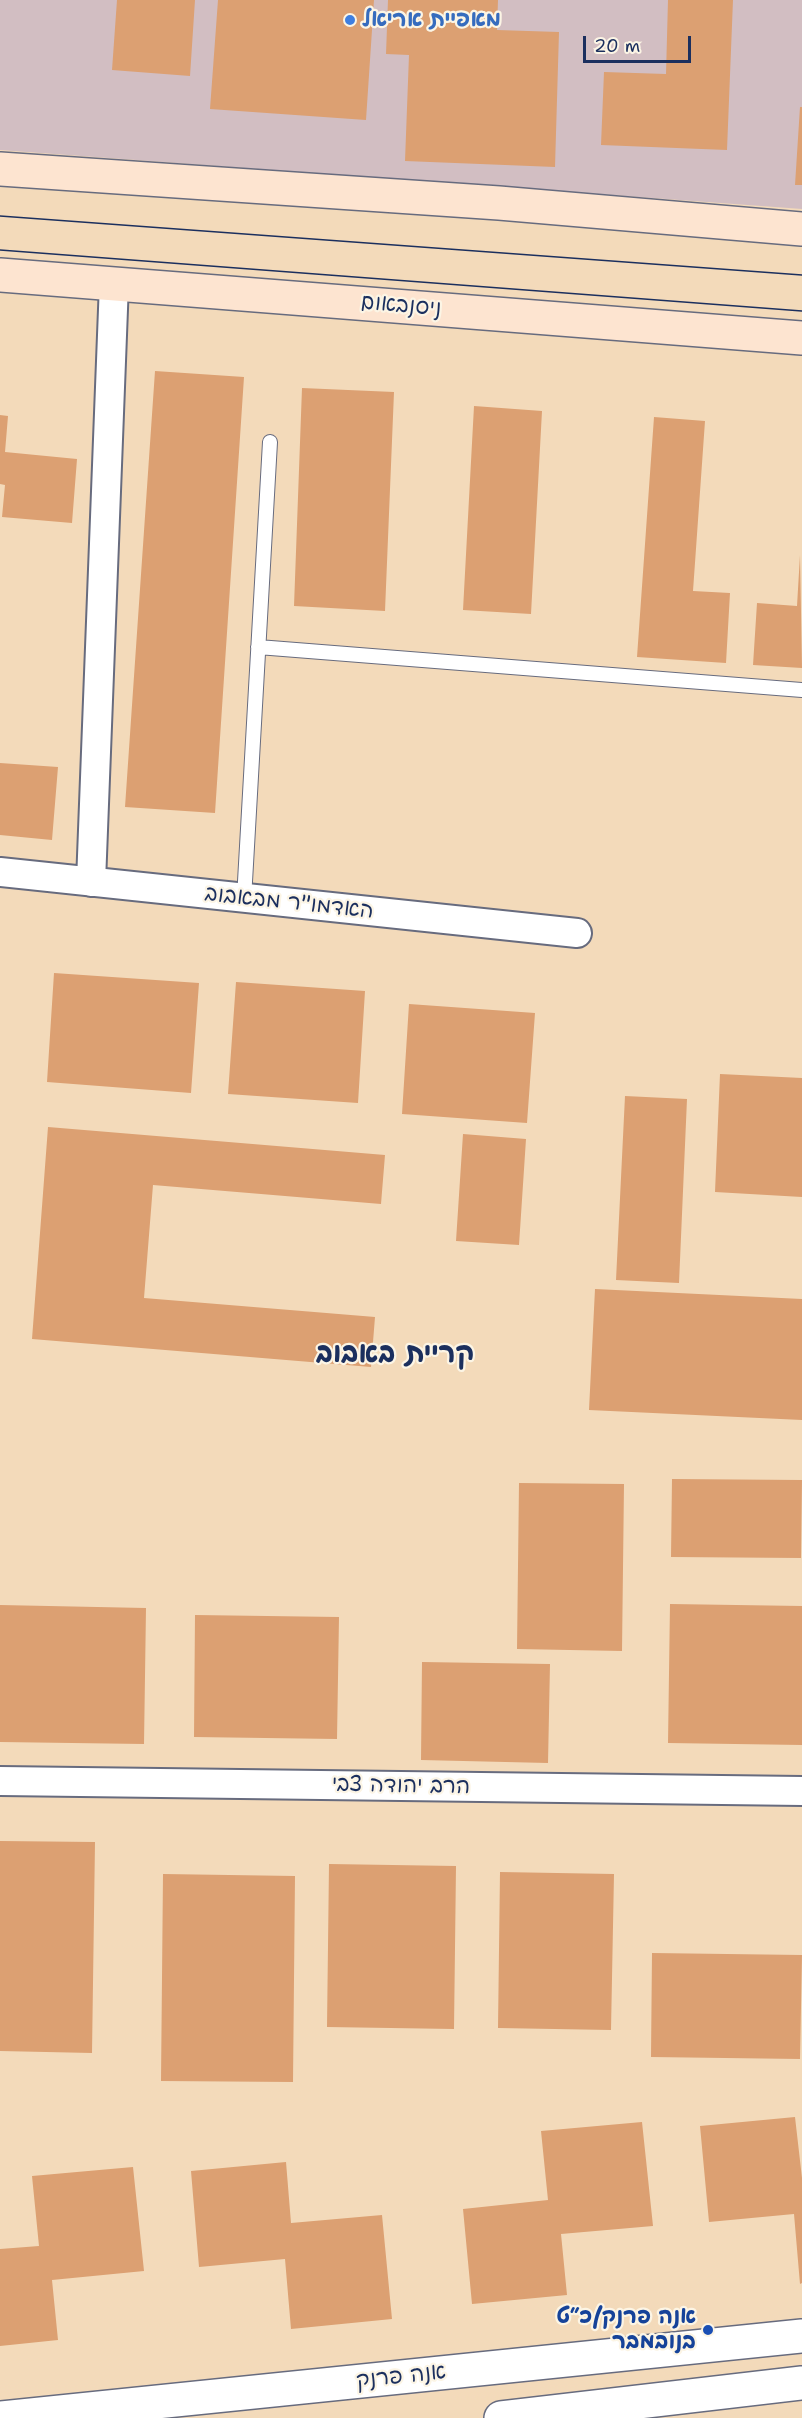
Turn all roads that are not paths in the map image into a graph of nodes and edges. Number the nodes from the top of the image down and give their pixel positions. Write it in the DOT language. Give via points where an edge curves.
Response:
graph roads {
  1 [pos="0,169"];
  2 [pos="802,229"];
  3 [pos="0,275"];
  4 [pos="114,283"];
  5 [pos="802,338"];
  6 [pos="270,441"];
  7 [pos="258,647"];
  8 [pos="802,690"];
  9 [pos="0,872"];
  10 [pos="91,882"];
  11 [pos="244,899"];
  12 [pos="577,933"];
  13 [pos="0,1781"];
  14 [pos="802,1791"];
  15 [pos="802,2336"];
  16 [pos="802,2383"];
  17 [pos="0,2418"];
  18 [pos="501,2418"];
  1 -- 2 [label="main road" via="487,202"];
  3 -- 4 [label="main road, ניסנבאום"];
  4 -- 5 [label="main road, ניסנבאום"];
  4 -- 10 [label="street"];
  6 -- 7 [label="lane"];
  7 -- 8 [label="lane"];
  7 -- 11 [label="lane"];
  9 -- 10 [label="street, האדמו\"ר מבאבוב"];
  10 -- 11 [label="street, האדמו\"ר מבאבוב"];
  11 -- 12 [label="street, האדמו\"ר מבאבוב"];
  13 -- 14 [label="street, הרב יהודה צבי"];
  15 -- 17 [label="street, אנה פרנק"];
  16 -- 18 [label="street"];
}
